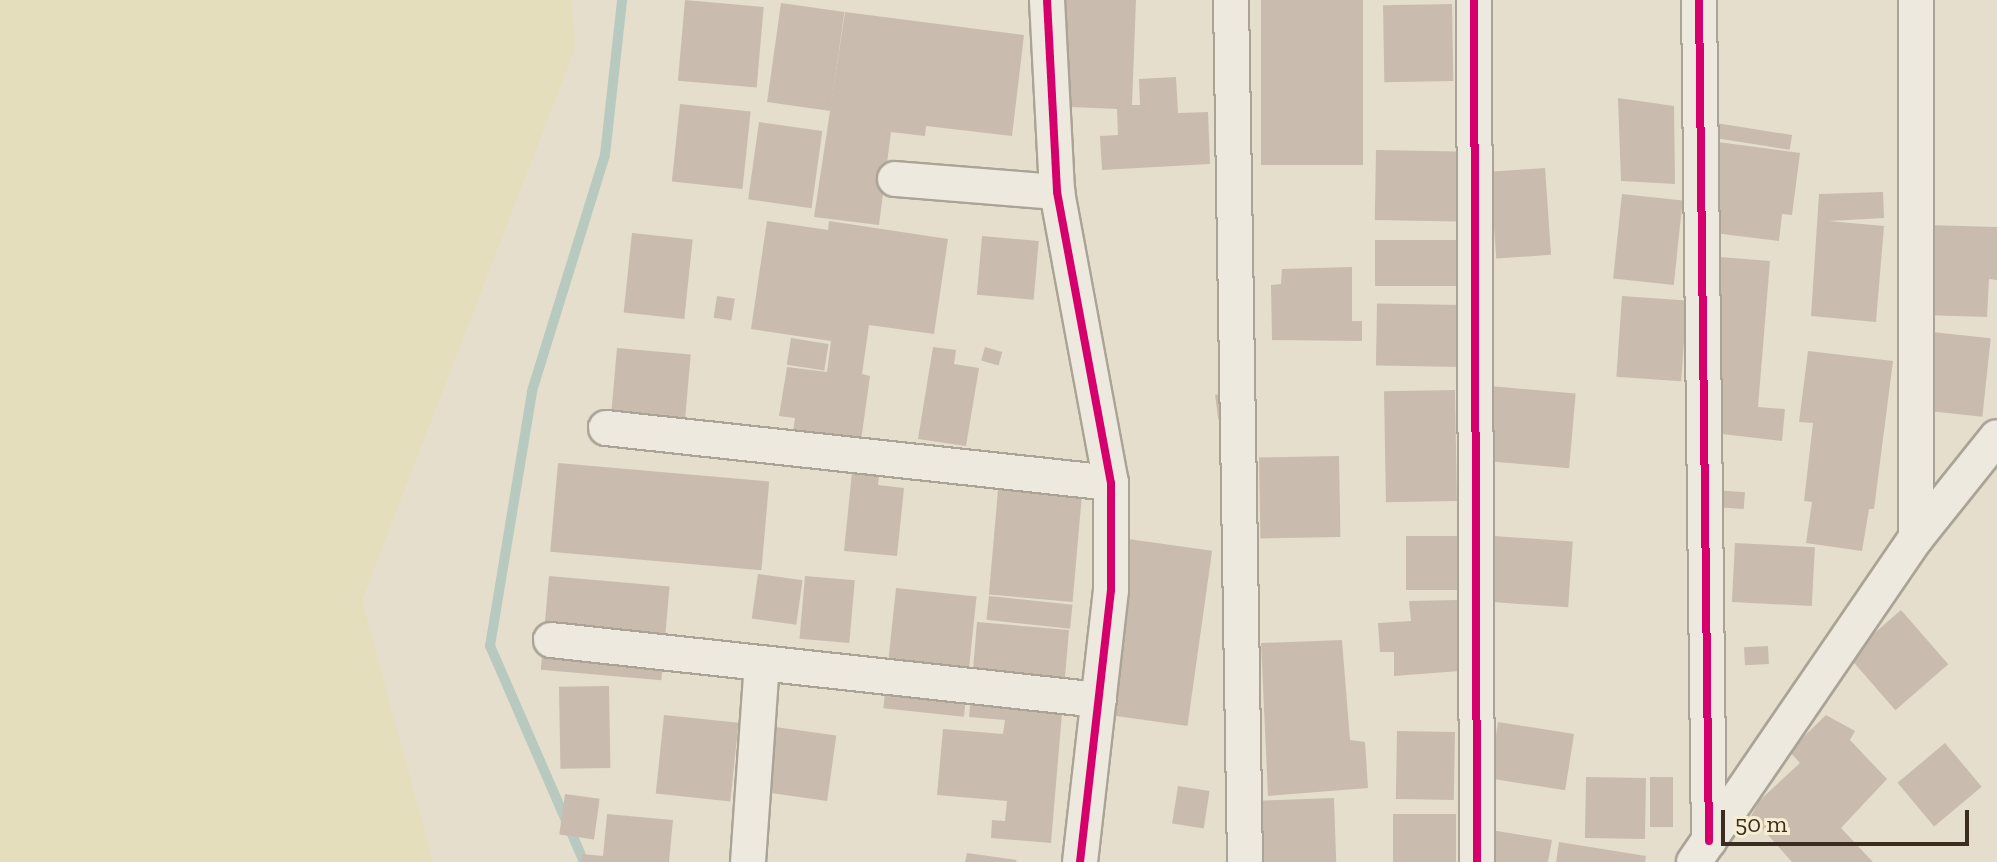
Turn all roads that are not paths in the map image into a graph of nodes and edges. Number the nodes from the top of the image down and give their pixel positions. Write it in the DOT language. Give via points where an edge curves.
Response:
graph roads {
  1 [pos="1047,0"];
  2 [pos="1231,0"];
  3 [pos="1474,0"];
  4 [pos="1699,0"];
  5 [pos="1916,0"];
  6 [pos="895,179"];
  7 [pos="1057,192"];
  8 [pos="606,428"];
  9 [pos="1997,437"];
  10 [pos="1111,483"];
  11 [pos="1916,538"];
  12 [pos="551,640"];
  13 [pos="762,663"];
  14 [pos="1099,700"];
  15 [pos="1702,851"];
  16 [pos="748,862"];
  17 [pos="1080,862"];
  18 [pos="1245,862"];
  19 [pos="1477,862"];
  1 -- 7 [label="street"];
  2 -- 18 [label="street"];
  3 -- 19 [label="street"];
  4 -- 15 [label="street"];
  5 -- 11 [label="street"];
  6 -- 7 [label="street"];
  7 -- 10 [label="street"];
  8 -- 10 [label="street"];
  9 -- 11 [label="street"];
  10 -- 14 [label="street" via="1111,590"];
  11 -- 15 [label="street"];
  12 -- 13 [label="street"];
  13 -- 14 [label="street"];
  13 -- 16 [label="street"];
  14 -- 17 [label="street"];
}
